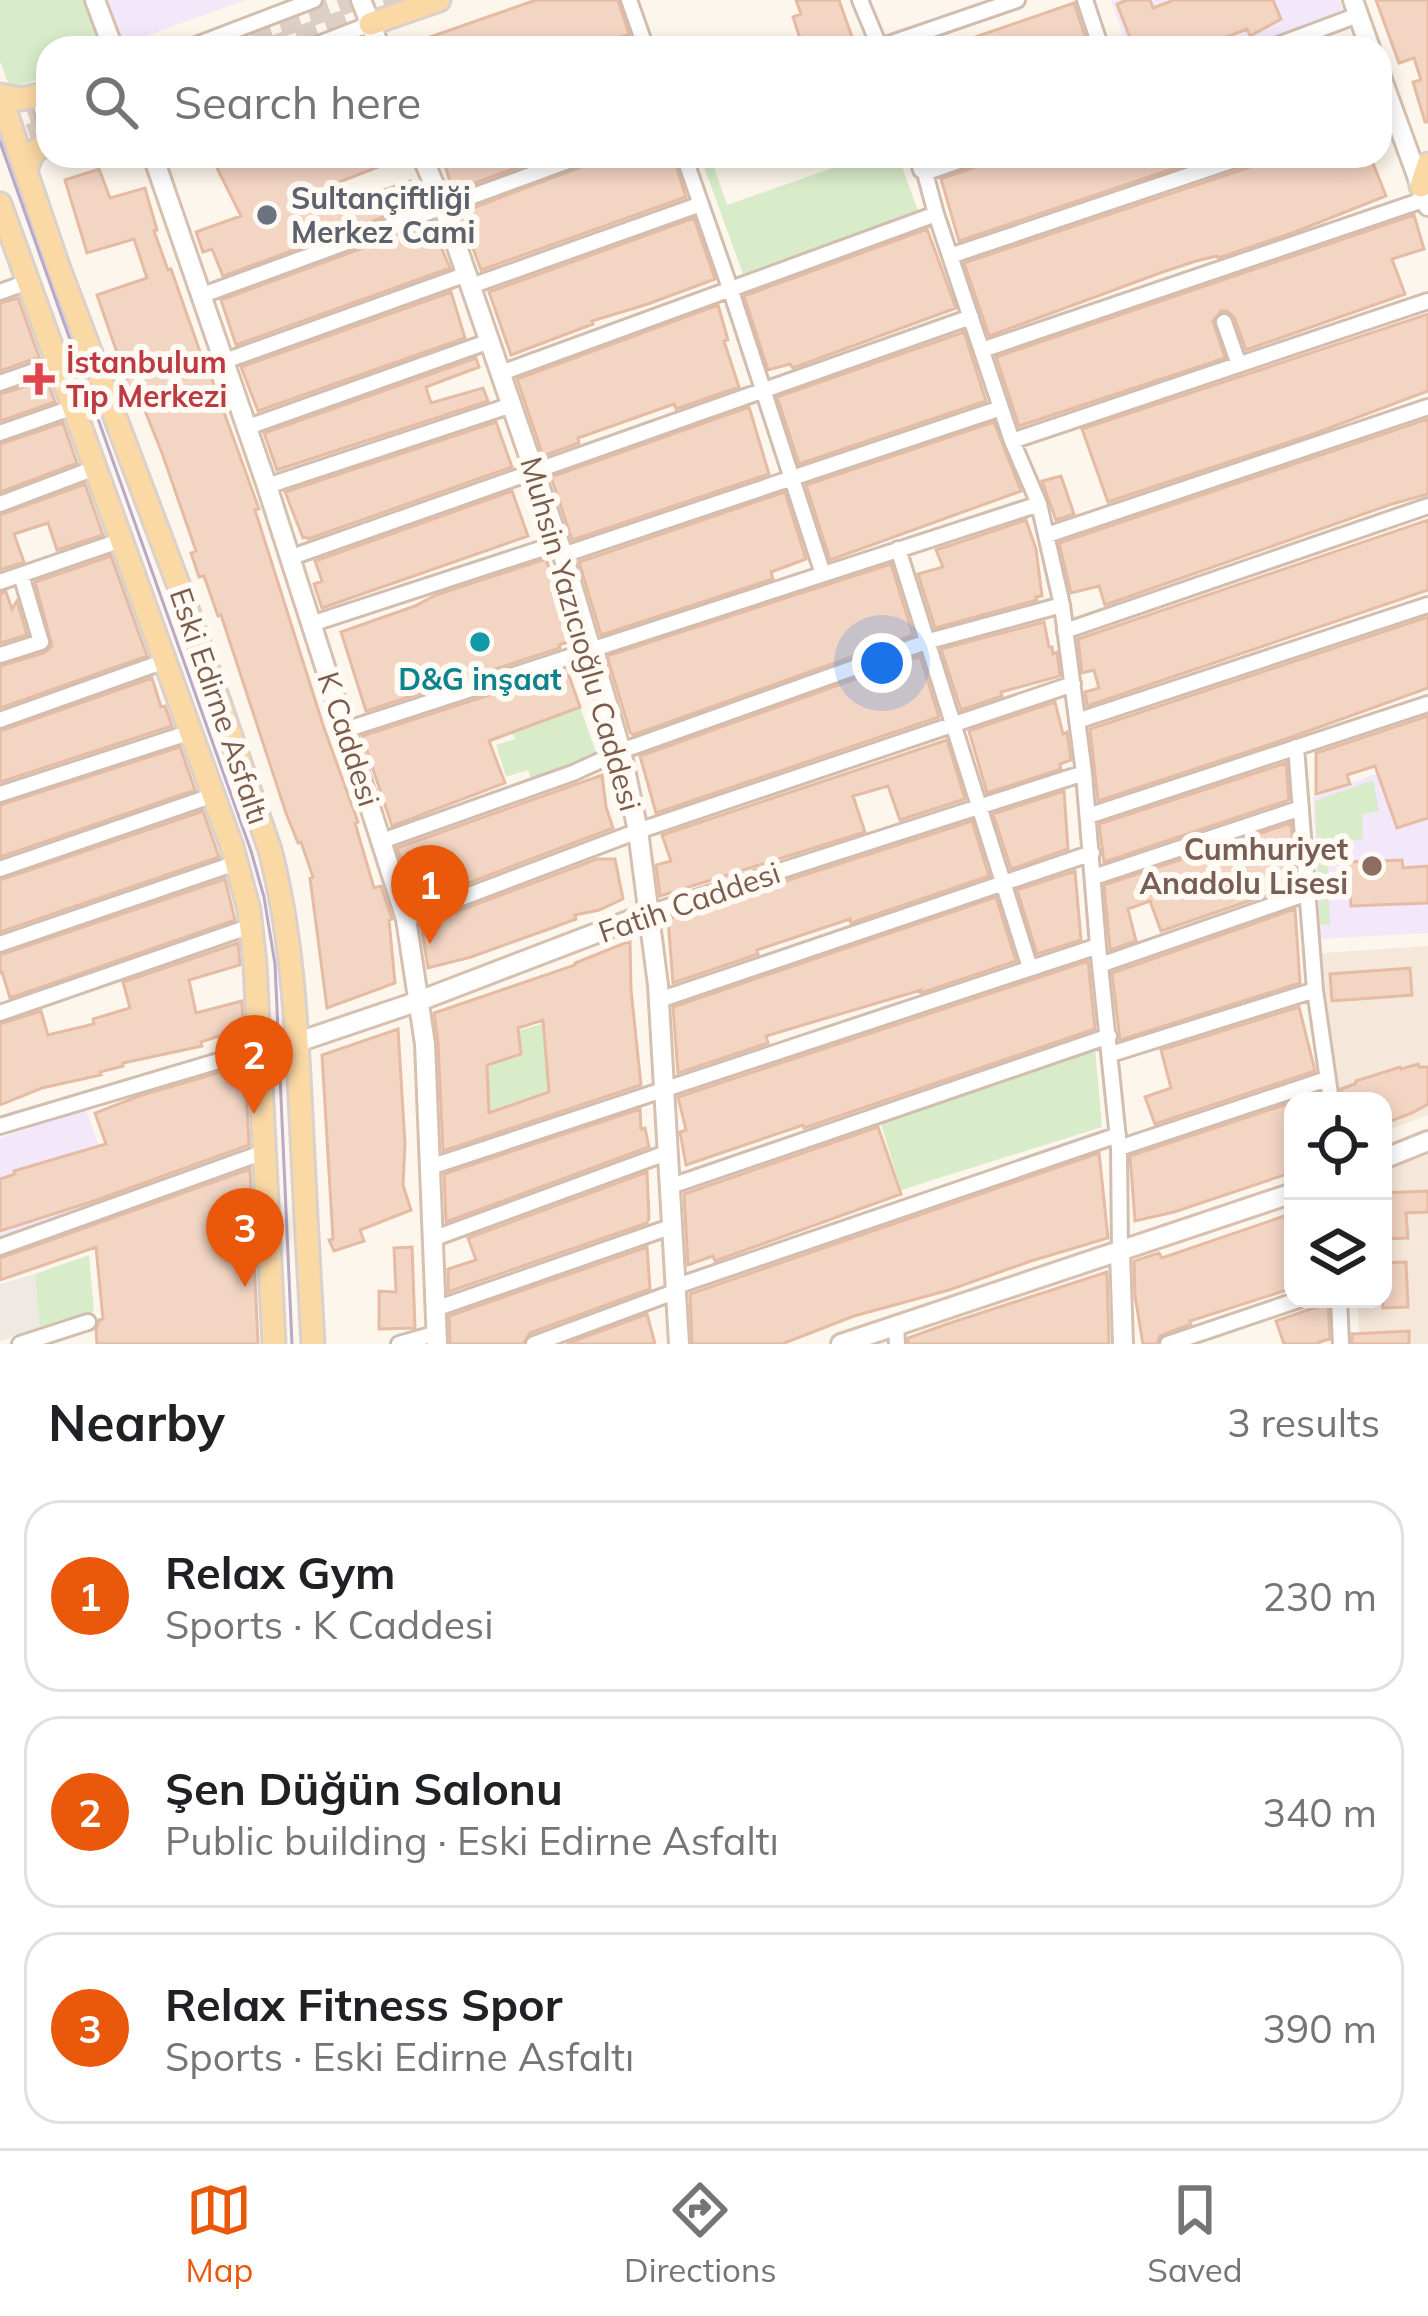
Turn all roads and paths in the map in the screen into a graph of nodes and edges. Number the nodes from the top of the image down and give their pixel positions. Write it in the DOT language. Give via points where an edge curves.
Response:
graph roads {
  1 [pos="95,0"];
  2 [pos="314,0"];
  3 [pos="361,0"];
  4 [pos="388,0"];
  5 [pos="629,0"];
  6 [pos="860,0"];
  7 [pos="1017,0"];
  8 [pos="1085,0"];
  9 [pos="429,4"];
  10 [pos="1356,8"];
  11 [pos="370,24"];
  12 [pos="108,36"];
  13 [pos="220,36"];
  14 [pos="339,36"];
  15 [pos="375,36"];
  16 [pos="642,36"];
  17 [pos="875,36"];
  18 [pos="912,36"];
  19 [pos="1098,36"];
  20 [pos="1296,36"];
  21 [pos="0,95"];
  22 [pos="36,97"];
  23 [pos="1392,121"];
  24 [pos="36,150"];
  25 [pos="157,168"];
  26 [pos="427,168"];
  27 [pos="549,168"];
  28 [pos="688,168"];
  29 [pos="920,168"];
  30 [pos="939,168"];
  31 [pos="1210,168"];
  32 [pos="26,169"];
  33 [pos="925,173"];
  34 [pos="1426,189"];
  35 [pos="701,203"];
  36 [pos="0,204"];
  37 [pos="443,206"];
  38 [pos="936,214"];
  39 [pos="7,243"];
  40 [pos="950,256"];
  41 [pos="469,280"];
  42 [pos="28,282"];
  43 [pos="730,288"];
  44 [pos="0,292"];
  45 [pos="200,296"];
  46 [pos="1428,301"];
  47 [pos="971,317"];
  48 [pos="1224,322"];
  49 [pos="490,340"];
  50 [pos="982,350"];
  51 [pos="222,362"];
  52 [pos="58,363"];
  53 [pos="1239,365"];
  54 [pos="501,373"];
  55 [pos="0,383"];
  56 [pos="761,391"];
  57 [pos="512,405"];
  58 [pos="1428,406"];
  59 [pos="74,407"];
  60 [pos="1001,408"];
  61 [pos="245,428"];
  62 [pos="0,433"];
  63 [pos="1012,441"];
  64 [pos="95,468"];
  65 [pos="534,471"];
  66 [pos="791,479"];
  67 [pos="267,486"];
  68 [pos="0,504"];
  69 [pos="1039,504"];
  70 [pos="1428,506"];
  71 [pos="1047,535"];
  72 [pos="122,541"];
  73 [pos="561,549"];
  74 [pos="898,549"];
  75 [pos="289,557"];
  76 [pos="823,574"];
  77 [pos="21,575"];
  78 [pos="0,582"];
  79 [pos="1062,604"];
  80 [pos="1428,604"];
  81 [pos="311,624"];
  82 [pos="1066,631"];
  83 [pos="929,641"];
  84 [pos="590,651"];
  85 [pos="0,655"];
  86 [pos="165,661"];
  87 [pos="1073,684"];
  88 [pos="1428,704"];
  89 [pos="0,721"];
  90 [pos="1077,721"];
  91 [pos="953,724"];
  92 [pos="345,730"];
  93 [pos="191,732"];
  94 [pos="1296,747"];
  95 [pos="621,751"];
  96 [pos="1084,773"];
  97 [pos="0,794"];
  98 [pos="214,795"];
  99 [pos="980,806"];
  100 [pos="1301,808"];
  101 [pos="1088,816"];
  102 [pos="638,831"];
  103 [pos="382,841"];
  104 [pos="1092,853"];
  105 [pos="236,863"];
  106 [pos="0,869"];
  107 [pos="1094,877"];
  108 [pos="1004,882"];
  109 [pos="1308,893"];
  110 [pos="649,913"];
  111 [pos="406,919"];
  112 [pos="250,926"];
  113 [pos="0,944"];
  114 [pos="1098,946"];
  115 [pos="1100,965"];
  116 [pos="1030,968"];
  117 [pos="1315,990"];
  118 [pos="659,1000"];
  119 [pos="419,1001"];
  120 [pos="0,1013"];
  121 [pos="1109,1036"];
  122 [pos="298,1042"];
  123 [pos="259,1049"];
  124 [pos="1111,1054"];
  125 [pos="1327,1079"];
  126 [pos="665,1088"];
  127 [pos="1329,1092"];
  128 [pos="0,1126"];
  129 [pos="1428,1141"];
  130 [pos="1119,1142"];
  131 [pos="265,1152"];
  132 [pos="669,1152"];
  133 [pos="1392,1155"];
  134 [pos="430,1167"];
  135 [pos="671,1186"];
  136 [pos="1284,1195"];
  137 [pos="673,1226"];
  138 [pos="432,1239"];
  139 [pos="0,1247"];
  140 [pos="1120,1252"];
  141 [pos="677,1288"];
  142 [pos="1284,1305"];
  143 [pos="1339,1308"];
  144 [pos="436,1309"];
  145 [pos="88,1322"];
  146 [pos="896,1335"];
  147 [pos="437,1338"];
  148 [pos="20,1344"];
  149 [pos="274,1344"];
  150 [pos="313,1344"];
  151 [pos="399,1344"];
  152 [pos="534,1344"];
  153 [pos="679,1344"];
  154 [pos="841,1344"];
  155 [pos="1124,1344"];
  156 [pos="1168,1344"];
  157 [pos="1341,1344"];
  1 -- 12 [label="street"];
  2 -- 13 [label="street"];
  3 -- 11 [label="street"];
  4 -- 9 [label="main road" via="401,11"];
  5 -- 16 [label="street"];
  6 -- 17 [label="street"];
  7 -- 18 [label="street"];
  8 -- 19 [label="street"];
  9 -- 11 [label="main road"];
  10 -- 20 [label="street"];
  11 -- 14 [label="street"];
  11 -- 15 [label="street"];
  21 -- 22 [label="main road"];
  21 -- 32 [label="main road, Eski Edirne Asfaltı"];
  23 -- 34 [label="street"];
  24 -- 32 [label="main road"];
  25 -- 45 [label="street, K Caddesi"];
  26 -- 37 [label="street, Muhsin Yazıcıoğlu Caddesi"];
  27 -- 37 [label="street"];
  28 -- 35 [label="street"];
  29 -- 33 [label="street"];
  30 -- 33 [label="street"];
  31 -- 40 [label="street"];
  32 -- 122 [label="main road, Eski Edirne Asfaltı" via="270,850"];
  33 -- 38 [label="street"];
  34 -- 50 [label="street"];
  35 -- 41 [label="street"];
  35 -- 43 [label="street"];
  36 -- 39 [label="main road, Eski Edirne Asfaltı"];
  37 -- 41 [label="street, Muhsin Yazıcıoğlu Caddesi"];
  37 -- 45 [label="street"];
  38 -- 40 [label="street"];
  38 -- 43 [label="street"];
  39 -- 42 [label="main road, Eski Edirne Asfaltı"];
  40 -- 47 [label="street"];
  41 -- 49 [label="street, Muhsin Yazıcıoğlu Caddesi"];
  41 -- 51 [label="street"];
  42 -- 44 [label="street"];
  42 -- 52 [label="main road, Eski Edirne Asfaltı"];
  43 -- 54 [label="street"];
  43 -- 56 [label="street"];
  45 -- 51 [label="street, K Caddesi"];
  46 -- 53 [label="street"];
  47 -- 50 [label="street"];
  47 -- 56 [label="street"];
  48 -- 53 [label="street"];
  49 -- 54 [label="street, Muhsin Yazıcıoğlu Caddesi"];
  49 -- 61 [label="street"];
  50 -- 60 [label="street"];
  51 -- 61 [label="street, K Caddesi"];
  52 -- 55 [label="street"];
  52 -- 59 [label="main road, Eski Edirne Asfaltı"];
  53 -- 63 [label="street"];
  54 -- 57 [label="street, Muhsin Yazıcıoğlu Caddesi"];
  56 -- 65 [label="street"];
  56 -- 66 [label="street"];
  57 -- 65 [label="street, Muhsin Yazıcıoğlu Caddesi"];
  57 -- 67 [label="street"];
  58 -- 71 [label="street"];
  59 -- 62 [label="street"];
  59 -- 64 [label="main road, Eski Edirne Asfaltı"];
  60 -- 63 [label="street"];
  60 -- 66 [label="street"];
  61 -- 67 [label="street, K Caddesi"];
  63 -- 69 [label="street"];
  64 -- 68 [label="street"];
  64 -- 72 [label="main road, Eski Edirne Asfaltı"];
  65 -- 73 [label="street, Muhsin Yazıcıoğlu Caddesi"];
  65 -- 75 [label="street"];
  66 -- 73 [label="street"];
  66 -- 76 [label="street"];
  67 -- 75 [label="street, K Caddesi"];
  69 -- 71 [label="street"];
  69 -- 74 [label="street"];
  70 -- 82 [label="street"];
  71 -- 79 [label="street"];
  72 -- 77 [label="street"];
  72 -- 86 [label="main road, Eski Edirne Asfaltı"];
  73 -- 81 [label="street"];
  73 -- 84 [label="street, Muhsin Yazıcıoğlu Caddesi"];
  74 -- 76 [label="street"];
  74 -- 83 [label="street"];
  75 -- 81 [label="street, K Caddesi"];
  76 -- 84 [label="street"];
  77 -- 78 [label="street"];
  77 -- 85 [label="street" via="41,642"];
  79 -- 82 [label="street"];
  79 -- 83 [label="street"];
  80 -- 90 [label="street"];
  81 -- 92 [label="street, K Caddesi"];
  82 -- 87 [label="street"];
  83 -- 91 [label="street"];
  83 -- 95 [label="street"];
  84 -- 92 [label="street"];
  84 -- 95 [label="street, Muhsin Yazıcıoğlu Caddesi"];
  86 -- 89 [label="street"];
  86 -- 93 [label="main road, Eski Edirne Asfaltı"];
  87 -- 90 [label="street"];
  87 -- 91 [label="street"];
  88 -- 94 [label="street"];
  90 -- 96 [label="street"];
  91 -- 99 [label="street"];
  91 -- 102 [label="street"];
  92 -- 103 [label="street, K Caddesi"];
  93 -- 97 [label="street"];
  93 -- 98 [label="main road, Eski Edirne Asfaltı"];
  94 -- 100 [label="street"];
  94 -- 101 [label="street"];
  95 -- 102 [label="street, Muhsin Yazıcıoğlu Caddesi"];
  95 -- 103 [label="street"];
  96 -- 99 [label="street, Fatih Caddesi"];
  96 -- 101 [label="street"];
  98 -- 105 [label="main road, Eski Edirne Asfaltı"];
  98 -- 106 [label="street"];
  99 -- 108 [label="street"];
  99 -- 110 [label="street, Fatih Caddesi"];
  100 -- 107 [label="street"];
  100 -- 109 [label="street"];
  101 -- 104 [label="street"];
  102 -- 110 [label="street, Muhsin Yazıcıoğlu Caddesi"];
  102 -- 111 [label="street"];
  103 -- 111 [label="street, K Caddesi"];
  104 -- 107 [label="street"];
  104 -- 108 [label="street"];
  105 -- 112 [label="main road, Eski Edirne Asfaltı"];
  105 -- 113 [label="street"];
  107 -- 114 [label="street"];
  108 -- 116 [label="street"];
  108 -- 118 [label="street"];
  109 -- 115 [label="street"];
  109 -- 117 [label="street"];
  110 -- 118 [label="street, Muhsin Yazıcıoğlu Caddesi"];
  110 -- 119 [label="street, Fatih Caddesi"];
  111 -- 119 [label="street, K Caddesi"];
  112 -- 120 [label="street"];
  112 -- 123 [label="main road, Eski Edirne Asfaltı"];
  114 -- 115 [label="street"];
  114 -- 116 [label="street"];
  115 -- 121 [label="street"];
  116 -- 126 [label="street"];
  117 -- 124 [label="street"];
  117 -- 125 [label="street"];
  118 -- 126 [label="street, Muhsin Yazıcıoğlu Caddesi"];
  119 -- 122 [label="street, Fatih Caddesi"];
  119 -- 134 [label="street, K Caddesi"];
  121 -- 124 [label="street"];
  121 -- 135 [label="street"];
  122 -- 150 [label="main road, Eski Edirne Asfaltı"];
  123 -- 128 [label="street"];
  123 -- 131 [label="main road, Eski Edirne Asfaltı"];
  124 -- 130 [label="street"];
  125 -- 127 [label="street"];
  125 -- 130 [label="street"];
  126 -- 132 [label="street, Muhsin Yazıcıoğlu Caddesi"];
  126 -- 134 [label="street"];
  129 -- 133 [label="street"];
  130 -- 140 [label="street"];
  130 -- 141 [label="street"];
  131 -- 139 [label="street"];
  131 -- 149 [label="main road, Eski Edirne Asfaltı"];
  132 -- 135 [label="street, Muhsin Yazıcıoğlu Caddesi"];
  132 -- 138 [label="street"];
  134 -- 138 [label="street, K Caddesi"];
  135 -- 137 [label="street, Muhsin Yazıcıoğlu Caddesi"];
  136 -- 140 [label="street"];
  137 -- 141 [label="street, Muhsin Yazıcıoğlu Caddesi"];
  137 -- 144 [label="street"];
  138 -- 144 [label="street, K Caddesi"];
  140 -- 146 [label="street"];
  140 -- 155 [label="street"];
  141 -- 152 [label="street"];
  141 -- 153 [label="street, Muhsin Yazıcıoğlu Caddesi"];
  142 -- 156 [label="street"];
  143 -- 157 [label="street"];
  144 -- 147 [label="street, K Caddesi"];
  145 -- 148 [label="street"];
  146 -- 154 [label="street"];
  147 -- 151 [label="street"];
}
